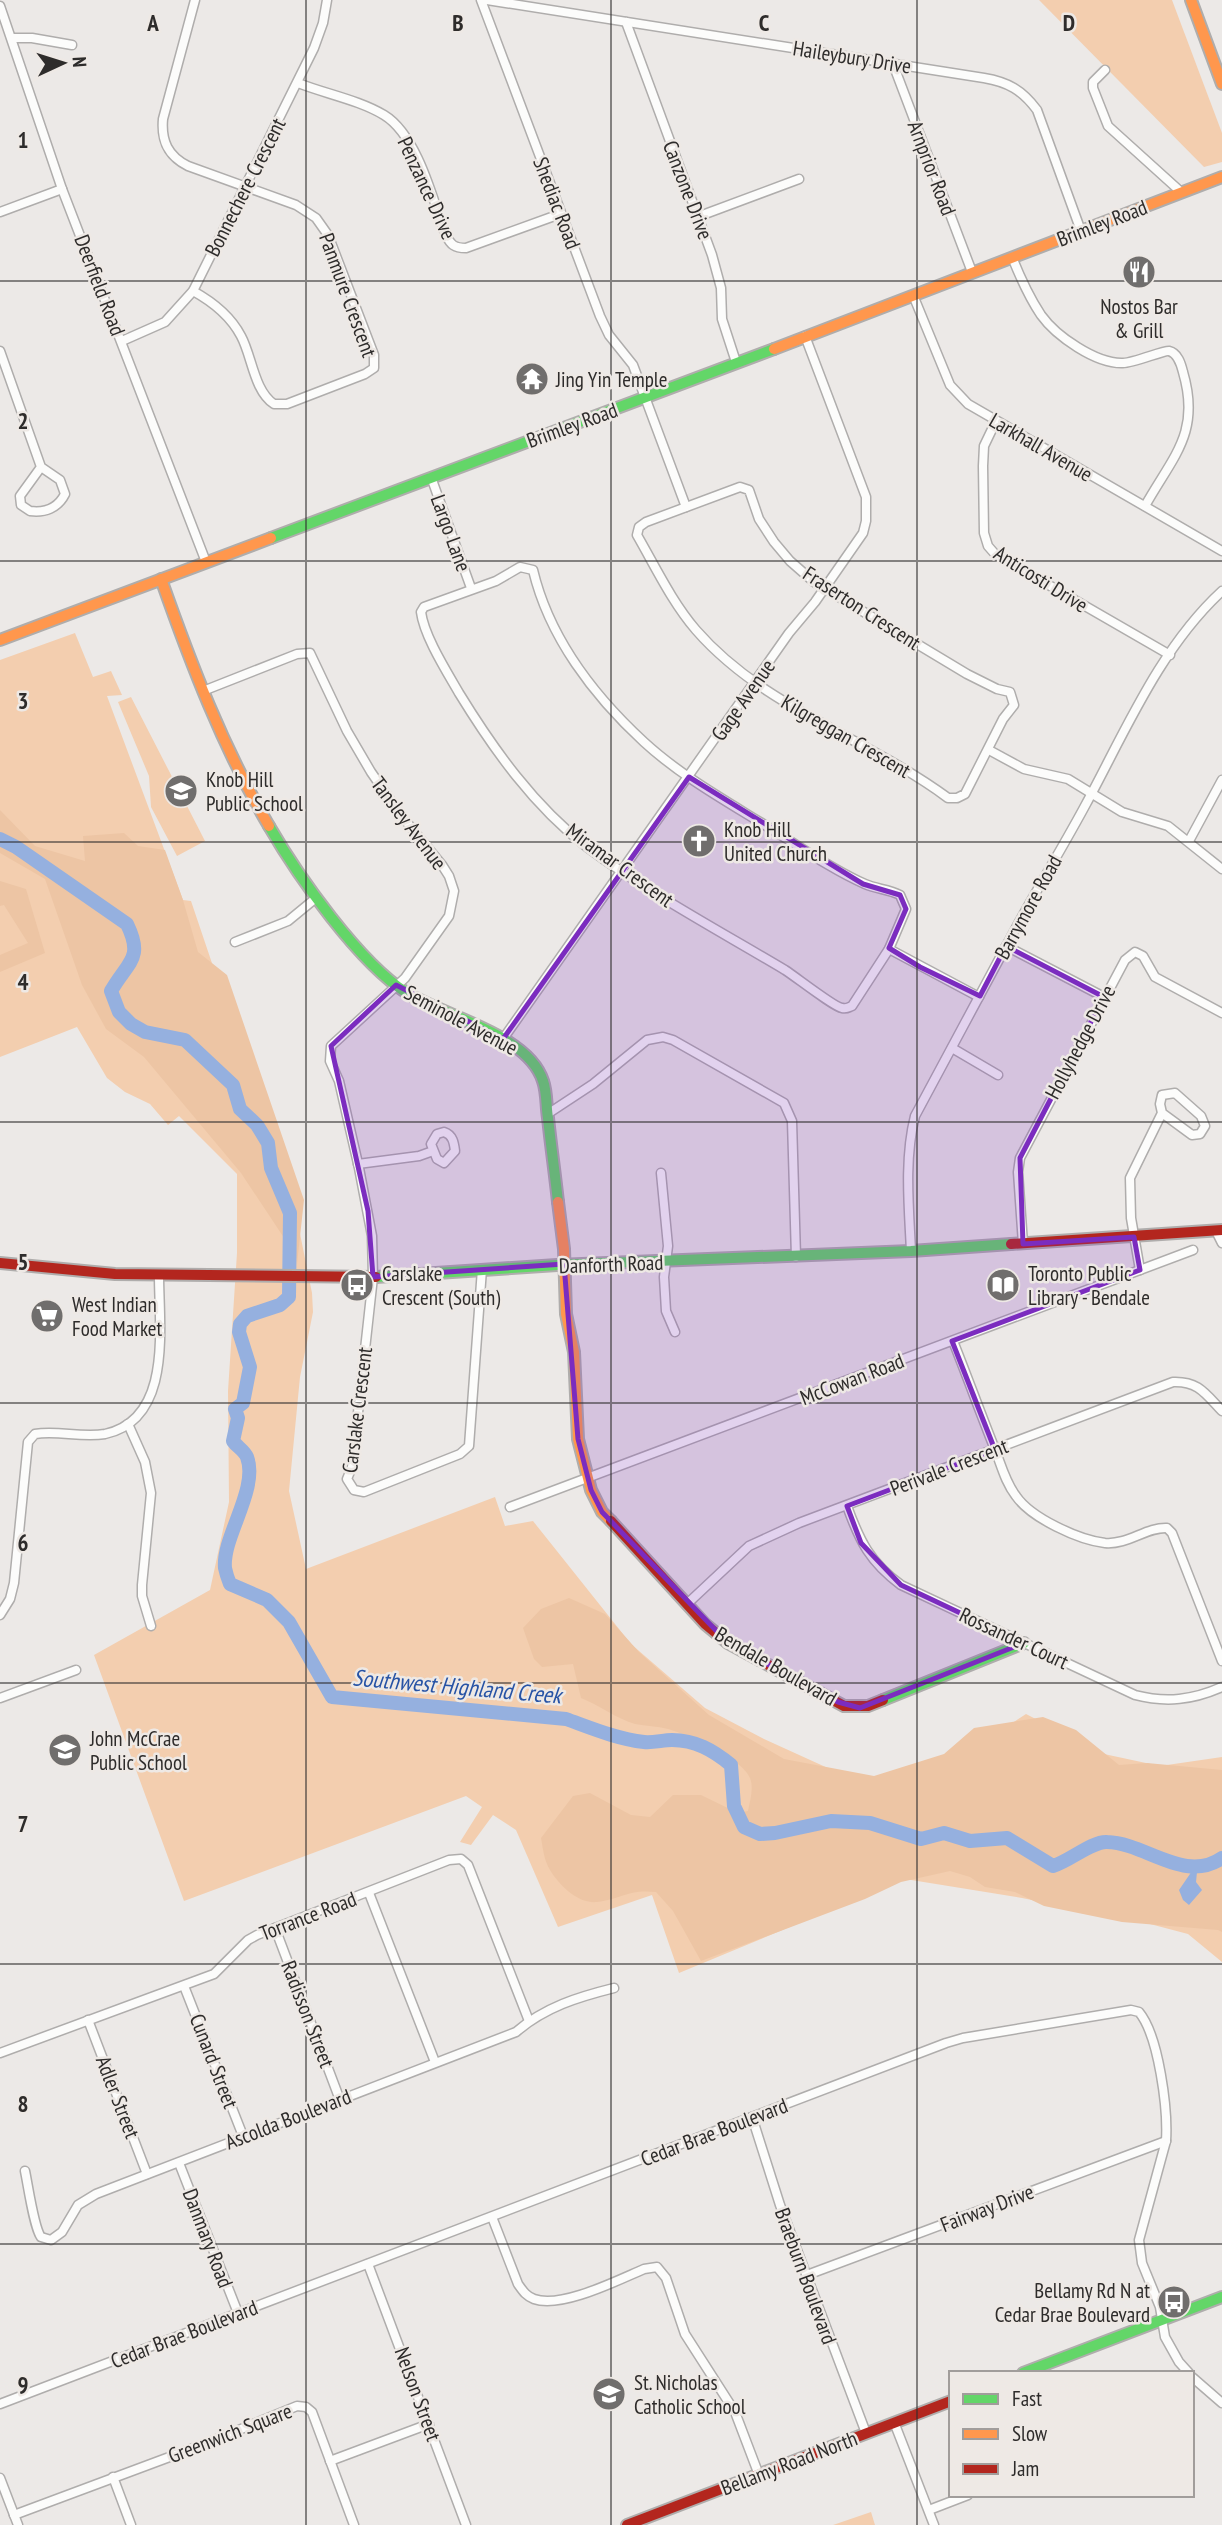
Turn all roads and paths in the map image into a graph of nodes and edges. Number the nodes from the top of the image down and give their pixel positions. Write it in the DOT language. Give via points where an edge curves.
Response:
graph roads {
  1 [pos="195,0"];
  2 [pos="327,0"];
  3 [pos="481,0"];
  4 [pos="487,0"];
  5 [pos="1191,0"];
  6 [pos="0,6"];
  7 [pos="626,22"];
  8 [pos="12,38"];
  9 [pos="72,45"];
  10 [pos="893,64"];
  11 [pos="1105,70"];
  12 [pos="298,83"];
  13 [pos="1222,84"];
  14 [pos="1222,177"];
  15 [pos="799,178"];
  16 [pos="246,187"];
  17 [pos="62,189"];
  18 [pos="1181,192"];
  19 [pos="0,212"];
  20 [pos="561,214"];
  21 [pos="697,217"];
  22 [pos="1080,231"];
  23 [pos="1012,257"];
  24 [pos="972,272"];
  25 [pos="193,291"];
  26 [pos="913,295"];
  27 [pos="805,336"];
  28 [pos="122,341"];
  29 [pos="0,351"];
  30 [pos="736,362"];
  31 [pos="646,398"];
  32 [pos="996,421"];
  33 [pos="41,467"];
  34 [pos="431,477"];
  35 [pos="1145,506"];
  36 [pos="686,508"];
  37 [pos="1222,551"];
  38 [pos="206,562"];
  39 [pos="161,579"];
  40 [pos="471,588"];
  41 [pos="824,589"];
  42 [pos="1222,591"];
  43 [pos="0,640"];
  44 [pos="1170,655"];
  45 [pos="756,682"];
  46 [pos="203,691"];
  47 [pos="989,750"];
  48 [pos="689,777"];
  49 [pos="1222,780"];
  50 [pos="1091,795"];
  51 [pos="1189,841"];
  52 [pos="1222,869"];
  53 [pos="622,871"];
  54 [pos="316,898"];
  55 [pos="235,942"];
  56 [pos="1006,946"];
  57 [pos="889,949"];
  58 [pos="396,985"];
  59 [pos="979,997"];
  60 [pos="1104,997"];
  61 [pos="1222,1013"];
  62 [pos="503,1039"];
  63 [pos="952,1048"];
  64 [pos="998,1075"];
  65 [pos="549,1113"];
  66 [pos="1162,1113"];
  67 [pos="433,1151"];
  68 [pos="358,1164"];
  69 [pos="661,1173"];
  70 [pos="1219,1231"];
  71 [pos="1134,1237"];
  72 [pos="1222,1242"];
  73 [pos="1023,1244"];
  74 [pos="1193,1250"];
  75 [pos="911,1251"];
  76 [pos="796,1257"];
  77 [pos="667,1262"];
  78 [pos="0,1263"];
  79 [pos="565,1264"];
  80 [pos="482,1269"];
  81 [pos="1140,1270"];
  82 [pos="159,1275"];
  83 [pos="373,1277"];
  84 [pos="675,1332"];
  85 [pos="953,1341"];
  86 [pos="1222,1411"];
  87 [pos="128,1424"];
  88 [pos="995,1450"];
  89 [pos="589,1478"];
  90 [pos="847,1506"];
  91 [pos="510,1507"];
  92 [pos="687,1604"];
  93 [pos="0,1615"];
  94 [pos="151,1626"];
  95 [pos="1024,1643"];
  96 [pos="1222,1661"];
  97 [pos="76,1670"];
  98 [pos="1222,1687"];
  99 [pos="0,1698"];
  100 [pos="369,1893"];
  101 [pos="275,1928"];
  102 [pos="184,1986"];
  103 [pos="614,1988"];
  104 [pos="88,2020"];
  105 [pos="529,2021"];
  106 [pos="0,2053"];
  107 [pos="435,2062"];
  108 [pos="340,2100"];
  109 [pos="752,2117"];
  110 [pos="243,2136"];
  111 [pos="1166,2141"];
  112 [pos="179,2162"];
  113 [pos="25,2171"];
  114 [pos="147,2174"];
  115 [pos="492,2217"];
  116 [pos="368,2264"];
  117 [pos="807,2275"];
  118 [pos="1222,2297"];
  119 [pos="238,2313"];
  120 [pos="1162,2319"];
  121 [pos="1028,2371"];
  122 [pos="1186,2371"];
  123 [pos="1194,2381"];
  124 [pos="949,2401"];
  125 [pos="1222,2403"];
  126 [pos="0,2404"];
  127 [pos="894,2422"];
  128 [pos="429,2424"];
  129 [pos="866,2433"];
  130 [pos="330,2461"];
  131 [pos="759,2475"];
  132 [pos="113,2477"];
  133 [pos="0,2478"];
  134 [pos="963,2497"];
  135 [pos="929,2510"];
  136 [pos="14,2515"];
  137 [pos="18,2525"];
  138 [pos="131,2525"];
  139 [pos="354,2525"];
  140 [pos="466,2525"];
  141 [pos="627,2525"];
  142 [pos="934,2525"];
  1 -- 16 [label="street" via="165,108 163,141 179,162"];
  2 -- 12 [label="street, Bonnechere Crescent" via="323,23"];
  3 -- 20 [label="street, Shediac Road"];
  4 -- 7 [label="street, Haileybury Drive"];
  5 -- 13 [label="main road"];
  6 -- 8 [label="street, Deerfield Road"];
  7 -- 10 [label="street, Haileybury Drive"];
  7 -- 21 [label="street, Canzone Drive"];
  8 -- 9 [label="street"];
  8 -- 17 [label="street, Deerfield Road"];
  10 -- 22 [label="street, Haileybury Drive" via="999,81 1026,96 1045,128"];
  10 -- 24 [label="street, Arnprior Road"];
  11 -- 18 [label="street" via="1093,88 1108,126"];
  12 -- 16 [label="street, Bonnechere Crescent"];
  12 -- 20 [label="street, Penzance Drive" via="367,107 393,122 415,153 444,234 456,248 477,245"];
  14 -- 18 [label="main road, Brimley Road"];
  15 -- 21 [label="street"];
  16 -- 25 [label="street, Bonnechere Crescent"];
  16 -- 25 [label="street, Panmure Crescent" via="308,211 324,227 374,355 374,368 287,404 274,404 265,396 230,318"];
  17 -- 19 [label="street"];
  17 -- 28 [label="street, Deerfield Road"];
  18 -- 22 [label="main road, Brimley Road"];
  20 -- 31 [label="street, Shediac Road" via="600,316 633,365"];
  21 -- 30 [label="street, Canzone Drive" via="718,274 722,319"];
  22 -- 23 [label="main road, Brimley Road"];
  23 -- 24 [label="main road, Brimley Road"];
  23 -- 35 [label="street" via="1043,317 1082,350 1121,363 1163,351 1179,359 1191,409 1187,431"];
  24 -- 26 [label="main road, Brimley Road"];
  25 -- 28 [label="street, Bonnechere Crescent" via="165,322"];
  26 -- 27 [label="main road, Brimley Road"];
  26 -- 32 [label="street, Larkhall Avenue" via="950,385 968,404"];
  27 -- 30 [label="main road, Brimley Road"];
  27 -- 41 [label="street, Gage Avenue" via="866,497 863,533"];
  28 -- 38 [label="street, Deerfield Road"];
  29 -- 33 [label="street"];
  30 -- 31 [label="main road, Brimley Road"];
  31 -- 34 [label="main road, Brimley Road"];
  31 -- 36 [label="street, Shediac Road"];
  32 -- 35 [label="street, Larkhall Avenue"];
  32 -- 44 [label="street, Anticosti Drive" via="984,446 988,546"];
  33 -- 33 [label="street" via="20,496 21,505 30,512 50,509 65,494 60,480"];
  34 -- 38 [label="main road, Brimley Road"];
  34 -- 40 [label="street, Largo Lane"];
  35 -- 37 [label="street, Larkhall Avenue"];
  36 -- 41 [label="street, Fraserton Crescent" via="730,489 749,490 759,519 774,542"];
  36 -- 45 [label="street, Kilgreggan Crescent" via="646,522 639,527 638,536 675,603 696,630"];
  38 -- 39 [label="main road, Brimley Road"];
  39 -- 43 [label="main road, Brimley Road"];
  39 -- 46 [label="main road, Seminole Avenue"];
  40 -- 48 [label="street" via="520,567 533,570 557,634 586,677 646,744"];
  40 -- 53 [label="street, Miramar Crescent" via="421,612 452,680 486,738 515,775 586,845"];
  41 -- 45 [label="street, Gage Avenue"];
  41 -- 47 [label="street, Fraserton Crescent" via="967,674 1010,692 1014,705"];
  42 -- 44 [label="street, Barrymore Road"];
  44 -- 50 [label="street, Barrymore Road" via="1129,719"];
  45 -- 47 [label="street, Kilgreggan Crescent" via="948,798 965,794"];
  45 -- 48 [label="street, Gage Avenue"];
  46 -- 54 [label="main road, Seminole Avenue" via="248,792"];
  46 -- 58 [label="street, Tansley Avenue" via="303,652 315,660 371,772 452,883 449,916"];
  47 -- 50 [label="street" via="1024,769 1068,779"];
  48 -- 53 [label="street, Gage Avenue"];
  48 -- 57 [label="street" via="863,884 900,895 906,909"];
  49 -- 51 [label="street"];
  50 -- 51 [label="street" via="1122,812 1168,826"];
  50 -- 56 [label="street, Barrymore Road"];
  51 -- 52 [label="street"];
  53 -- 57 [label="street, Miramar Crescent" via="840,1008 857,1002"];
  53 -- 62 [label="street, Gage Avenue"];
  54 -- 55 [label="street" via="288,921"];
  54 -- 58 [label="main road, Seminole Avenue"];
  56 -- 59 [label="street, Barrymore Road"];
  56 -- 60 [label="street"];
  57 -- 59 [label="street"];
  58 -- 62 [label="main road, Seminole Avenue"];
  58 -- 68 [label="street, Tansley Avenue" via="331,1046 330,1061"];
  59 -- 63 [label="street, Barrymore Road"];
  60 -- 61 [label="street, Hollyhedge Drive" via="1120,966 1135,952 1143,956 1154,977"];
  60 -- 73 [label="street, Hollyhedge Drive" via="1020,1158"];
  62 -- 65 [label="main road, Seminole Avenue" via="522,1051 538,1070"];
  63 -- 64 [label="street"];
  63 -- 75 [label="street, Barrymore Road" via="912,1129"];
  65 -- 76 [label="street" via="647,1040 663,1037 784,1103 792,1121"];
  65 -- 79 [label="main road, Seminole Avenue"];
  66 -- 66 [label="street" via="1162,1095 1175,1093 1201,1116 1205,1126 1192,1135"];
  66 -- 71 [label="street" via="1130,1178"];
  67 -- 68 [label="street"];
  68 -- 83 [label="street, Tansley Avenue" via="372,1236"];
  69 -- 77 [label="street"];
  70 -- 71 [label="main road, Danforth Road"];
  70 -- 72 [label="street"];
  71 -- 73 [label="main road, Danforth Road"];
  71 -- 81 [label="street"];
  73 -- 75 [label="main road, Danforth Road"];
  74 -- 81 [label="street, McCowan Road"];
  75 -- 76 [label="main road, Danforth Road"];
  76 -- 77 [label="main road, Danforth Road"];
  77 -- 79 [label="main road, Danforth Road"];
  77 -- 84 [label="street" via="666,1311"];
  78 -- 82 [label="main road, Danforth Road"];
  79 -- 80 [label="main road, Danforth Road"];
  79 -- 89 [label="main road, Seminole Avenue" via="578,1439"];
  80 -- 83 [label="main road, Danforth Road"];
  80 -- 83 [label="street, Carslake Crescent" via="469,1446 460,1454 364,1492 355,1490 347,1479"];
  81 -- 85 [label="street, McCowan Road"];
  82 -- 83 [label="main road, Danforth Road"];
  82 -- 87 [label="street" via="155,1383 145,1409"];
  85 -- 88 [label="street"];
  85 -- 89 [label="street, McCowan Road"];
  86 -- 88 [label="street, Perivale Crescent" via="1189,1382 1172,1382"];
  87 -- 93 [label="street" via="104,1434 44,1432 34,1434 28,1442 15,1583"];
  87 -- 94 [label="street" via="151,1493 142,1586"];
  88 -- 90 [label="street, Perivale Crescent"];
  88 -- 96 [label="street" via="1010,1488 1024,1506 1087,1539 1115,1543 1167,1528"];
  89 -- 91 [label="street, McCowan Road"];
  89 -- 92 [label="main road, Bendale Boulevard" via="602,1512"];
  90 -- 92 [label="street, Perivale Crescent" via="749,1546"];
  90 -- 95 [label="street, Rossander Court" via="861,1543 901,1586"];
  92 -- 95 [label="main road, Bendale Boulevard" via="728,1643 851,1707 868,1706"];
  95 -- 98 [label="street, Rossander Court" via="1155,1700 1178,1700"];
  97 -- 99 [label="street"];
  100 -- 101 [label="street, Torrance Road"];
  100 -- 105 [label="street, Torrance Road" via="461,1859 468,1865"];
  100 -- 107 [label="street"];
  101 -- 102 [label="street, Torrance Road" via="248,1940 214,1975"];
  101 -- 108 [label="street, Radisson Street"];
  102 -- 104 [label="street, Torrance Road"];
  102 -- 110 [label="street, Cunard Street"];
  103 -- 105 [label="street, Ascolda Boulevard" via="561,2003"];
  104 -- 106 [label="street, Torrance Road"];
  104 -- 114 [label="street, Adler Street"];
  105 -- 107 [label="street, Ascolda Boulevard" via="516,2032"];
  107 -- 108 [label="street, Ascolda Boulevard"];
  108 -- 110 [label="street, Ascolda Boulevard"];
  109 -- 111 [label="street, Cedar Brae Boulevard" via="963,2038 1131,2010 1143,2017 1156,2053"];
  109 -- 115 [label="street, Cedar Brae Boulevard"];
  109 -- 117 [label="street, Braeburn Boulevard"];
  110 -- 112 [label="street, Ascolda Boulevard"];
  111 -- 117 [label="street, Fairway Drive"];
  111 -- 120 [label="street, Cedar Brae Boulevard" via="1139,2240 1142,2263"];
  112 -- 114 [label="street, Ascolda Boulevard"];
  112 -- 119 [label="street, Danmary Road"];
  113 -- 114 [label="street, Ascolda Boulevard" via="36,2230 51,2240 85,2200"];
  115 -- 116 [label="street, Cedar Brae Boulevard"];
  115 -- 131 [label="street" via="518,2284 534,2299 565,2300 657,2267 666,2278 685,2334 735,2412"];
  116 -- 119 [label="street, Cedar Brae Boulevard"];
  116 -- 128 [label="street, Nelson Street"];
  117 -- 129 [label="street, Braeburn Boulevard"];
  118 -- 120 [label="main road"];
  119 -- 126 [label="street, Cedar Brae Boulevard"];
  120 -- 121 [label="main road"];
  120 -- 122 [label="street, Cedar Brae Boulevard" via="1165,2337"];
  123 -- 125 [label="street, Cedar Brae Boulevard"];
  124 -- 127 [label="main road, Bellamy Road North"];
  127 -- 129 [label="main road, Bellamy Road North"];
  127 -- 135 [label="street"];
  128 -- 130 [label="street"];
  128 -- 140 [label="street, Nelson Street"];
  129 -- 131 [label="main road, Bellamy Road North"];
  130 -- 132 [label="street, Greenwich Square" via="312,2412 297,2406"];
  130 -- 139 [label="street, Greenwich Square"];
  131 -- 141 [label="main road, Bellamy Road North"];
  132 -- 136 [label="street, Greenwich Square"];
  132 -- 138 [label="street"];
  133 -- 136 [label="street"];
  134 -- 135 [label="street"];
  135 -- 142 [label="street"];
  136 -- 137 [label="street"];
}
